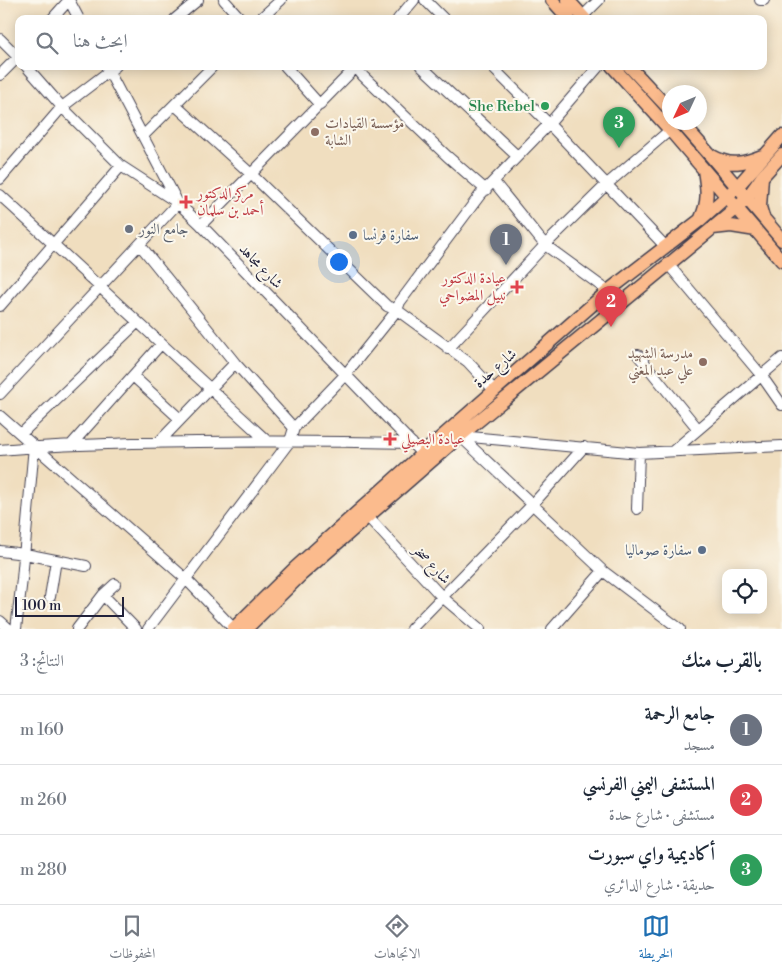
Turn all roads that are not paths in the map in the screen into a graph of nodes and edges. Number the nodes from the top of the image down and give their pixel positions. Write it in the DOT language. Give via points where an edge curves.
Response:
graph roads {
  1 [pos="69,0"];
  2 [pos="198,0"];
  3 [pos="224,0"];
  4 [pos="281,0"];
  5 [pos="414,0"];
  6 [pos="425,0"];
  7 [pos="552,0"];
  8 [pos="568,0"];
  9 [pos="599,0"];
  10 [pos="56,15"];
  11 [pos="77,15"];
  12 [pos="180,15"];
  13 [pos="237,15"];
  14 [pos="264,15"];
  15 [pos="401,15"];
  16 [pos="440,15"];
  17 [pos="565,15"];
  18 [pos="581,15"];
  19 [pos="586,15"];
  20 [pos="0,39"];
  21 [pos="15,54"];
  22 [pos="15,60"];
  23 [pos="30,70"];
  24 [pos="108,70"];
  25 [pos="112,70"];
  26 [pos="209,70"];
  27 [pos="289,70"];
  28 [pos="354,70"];
  29 [pos="359,70"];
  30 [pos="426,70"];
  31 [pos="495,70"];
  32 [pos="596,70"];
  33 [pos="616,70"];
  34 [pos="633,70"];
  35 [pos="0,75"];
  36 [pos="662,101"];
  37 [pos="175,105"];
  38 [pos="320,105"];
  39 [pos="62,107"];
  40 [pos="662,121"];
  41 [pos="549,124"];
  42 [pos="670,130"];
  43 [pos="688,130"];
  44 [pos="143,136"];
  45 [pos="782,136"];
  46 [pos="710,155"];
  47 [pos="764,155"];
  48 [pos="782,155"];
  49 [pos="517,156"];
  50 [pos="121,166"];
  51 [pos="704,170"];
  52 [pos="251,174"];
  53 [pos="762,177"];
  54 [pos="0,179"];
  55 [pos="606,185"];
  56 [pos="490,186"];
  57 [pos="737,187"];
  58 [pos="0,195"];
  59 [pos="727,196"];
  60 [pos="747,198"];
  61 [pos="178,203"];
  62 [pos="737,208"];
  63 [pos="763,217"];
  64 [pos="700,220"];
  65 [pos="201,225"];
  66 [pos="710,229"];
  67 [pos="756,230"];
  68 [pos="782,240"];
  69 [pos="53,244"];
  70 [pos="140,245"];
  71 [pos="545,245"];
  72 [pos="666,247"];
  73 [pos="782,261"];
  74 [pos="668,264"];
  75 [pos="99,286"];
  76 [pos="608,291"];
  77 [pos="0,306"];
  78 [pos="396,310"];
  79 [pos="138,322"];
  80 [pos="161,344"];
  81 [pos="448,348"];
  82 [pos="638,355"];
  83 [pos="782,358"];
  84 [pos="235,363"];
  85 [pos="345,375"];
  86 [pos="761,375"];
  87 [pos="133,376"];
  88 [pos="210,389"];
  89 [pos="494,390"];
  90 [pos="0,394"];
  91 [pos="782,405"];
  92 [pos="0,416"];
  93 [pos="180,419"];
  94 [pos="294,428"];
  95 [pos="698,429"];
  96 [pos="20,434"];
  97 [pos="460,436"];
  98 [pos="267,441"];
  99 [pos="290,441"];
  100 [pos="158,443"];
  101 [pos="412,443"];
  102 [pos="70,445"];
  103 [pos="34,446"];
  104 [pos="782,446"];
  105 [pos="584,447"];
  106 [pos="0,450"];
  107 [pos="673,451"];
  108 [pos="638,453"];
  109 [pos="426,458"];
  110 [pos="532,505"];
  111 [pos="637,509"];
  112 [pos="367,516"];
  113 [pos="0,551"];
  114 [pos="25,554"];
  115 [pos="56,560"];
  116 [pos="86,566"];
  117 [pos="603,571"];
  118 [pos="186,579"];
  119 [pos="115,584"];
  120 [pos="103,595"];
  121 [pos="441,596"];
  122 [pos="50,597"];
  123 [pos="0,621"];
  124 [pos="9,629"];
  125 [pos="16,629"];
  126 [pos="78,629"];
  127 [pos="136,629"];
  128 [pos="148,629"];
  129 [pos="237,629"];
  130 [pos="411,629"];
  131 [pos="480,629"];
  132 [pos="552,629"];
  133 [pos="680,629"];
  1 -- 10 [label="street"];
  1 -- 11 [label="street"];
  2 -- 12 [label="street"];
  3 -- 13 [label="street"];
  4 -- 14 [label="street"];
  5 -- 15 [label="street"];
  6 -- 16 [label="street"];
  7 -- 17 [label="main road"];
  8 -- 18 [label="main road"];
  9 -- 19 [label="street"];
  20 -- 21 [label="street"];
  22 -- 35 [label="street"];
  23 -- 39 [label="street"];
  24 -- 39 [label="street"];
  25 -- 44 [label="street, شارع مجاهد"];
  26 -- 37 [label="street"];
  27 -- 38 [label="street"];
  28 -- 38 [label="street"];
  29 -- 56 [label="street" via="447,156"];
  30 -- 49 [label="street"];
  31 -- 41 [label="street"];
  32 -- 41 [label="street"];
  33 -- 40 [label="main road"];
  34 -- 36 [label="main road"];
  37 -- 44 [label="street"];
  37 -- 52 [label="street"];
  38 -- 52 [label="street"];
  39 -- 50 [label="street"];
  39 -- 54 [label="street"];
  41 -- 49 [label="street"];
  41 -- 55 [label="street"];
  42 -- 51 [label="main road"];
  42 -- 55 [label="street"];
  43 -- 46 [label="main road"];
  44 -- 61 [label="street, شارع مجاهد"];
  45 -- 47 [label="main road, شارع حدة"];
  46 -- 47 [label="main road" via="741,164"];
  46 -- 57 [label="main road"];
  47 -- 57 [label="main road, شارع حدة"];
  48 -- 53 [label="main road, شارع حدة"];
  49 -- 56 [label="street"];
  50 -- 61 [label="street"];
  50 -- 69 [label="street"];
  51 -- 59 [label="main road"];
  51 -- 64 [label="main road" via="706,207"];
  52 -- 65 [label="street"];
  52 -- 78 [label="street" via="387,306"];
  53 -- 60 [label="main road, شارع حدة"];
  53 -- 63 [label="main road" via="760,206"];
  55 -- 71 [label="street"];
  55 -- 72 [label="street"];
  56 -- 71 [label="street"];
  56 -- 78 [label="street"];
  57 -- 59 [label="main road, شارع حدة"];
  57 -- 60 [label="main road"];
  58 -- 69 [label="street"];
  59 -- 62 [label="main road"];
  59 -- 64 [label="main road, شارع حدة"];
  60 -- 62 [label="main road, شارع حدة"];
  60 -- 63 [label="main road"];
  61 -- 65 [label="street, شارع مجاهد"];
  61 -- 70 [label="street"];
  62 -- 66 [label="main road, شارع حدة"];
  62 -- 67 [label="main road"];
  63 -- 68 [label="main road"];
  64 -- 72 [label="main road, شارع حدة"];
  65 -- 85 [label="street, شارع مجاهد"];
  66 -- 67 [label="main road" via="730,226"];
  66 -- 74 [label="main road, شارع حدة"];
  67 -- 73 [label="main road"];
  69 -- 75 [label="street"];
  69 -- 77 [label="street"];
  70 -- 75 [label="street"];
  70 -- 84 [label="street"];
  71 -- 76 [label="street"];
  71 -- 81 [label="street"];
  72 -- 76 [label="main road, شارع حدة"];
  74 -- 86 [label="street"];
  74 -- 97 [label="main road, شارع حدة"];
  75 -- 79 [label="street"];
  75 -- 90 [label="street"];
  76 -- 89 [label="main road, شارع حدة"];
  78 -- 81 [label="street"];
  78 -- 85 [label="street"];
  79 -- 80 [label="street"];
  79 -- 96 [label="street"];
  80 -- 87 [label="street"];
  80 -- 88 [label="street"];
  81 -- 89 [label="street" via="468,362"];
  82 -- 95 [label="street"];
  83 -- 86 [label="street"];
  84 -- 88 [label="street"];
  84 -- 94 [label="street"];
  85 -- 94 [label="street"];
  85 -- 101 [label="street, شارع مجاهد"];
  86 -- 91 [label="street"];
  86 -- 95 [label="street"];
  87 -- 93 [label="street"];
  87 -- 102 [label="street"];
  88 -- 93 [label="street"];
  88 -- 98 [label="street"];
  89 -- 109 [label="main road, شارع حدة"];
  92 -- 96 [label="street"];
  93 -- 100 [label="street"];
  94 -- 99 [label="street"];
  95 -- 107 [label="street"];
  96 -- 103 [label="street"];
  97 -- 105 [label="street"];
  97 -- 109 [label="main road, شارع حدة"];
  97 -- 110 [label="street"];
  98 -- 99 [label="street"];
  98 -- 100 [label="street"];
  99 -- 101 [label="street"];
  99 -- 118 [label="street"];
  100 -- 102 [label="street"];
  101 -- 109 [label="street, شارع مجاهد"];
  102 -- 103 [label="street"];
  103 -- 106 [label="street"];
  103 -- 114 [label="street"];
  103 -- 118 [label="street"];
  104 -- 107 [label="street"];
  105 -- 108 [label="street"];
  105 -- 110 [label="street"];
  107 -- 108 [label="street"];
  108 -- 111 [label="street"];
  109 -- 112 [label="main road, شارع حدة"];
  109 -- 129 [label="main road, شارع حدة" via="295,568"];
  110 -- 117 [label="street"];
  110 -- 121 [label="street"];
  112 -- 121 [label="street, شارع صخر"];
  112 -- 129 [label="main road, شارع حدة"];
  113 -- 114 [label="street"];
  114 -- 115 [label="street"];
  114 -- 125 [label="street"];
  115 -- 116 [label="street"];
  115 -- 122 [label="street"];
  117 -- 132 [label="street"];
  117 -- 133 [label="street"];
  118 -- 128 [label="street"];
  118 -- 129 [label="street"];
  119 -- 120 [label="street"];
  120 -- 126 [label="street"];
  120 -- 127 [label="street"];
  121 -- 130 [label="street"];
  121 -- 131 [label="street, شارع صخر"];
  123 -- 124 [label="street"];
}
